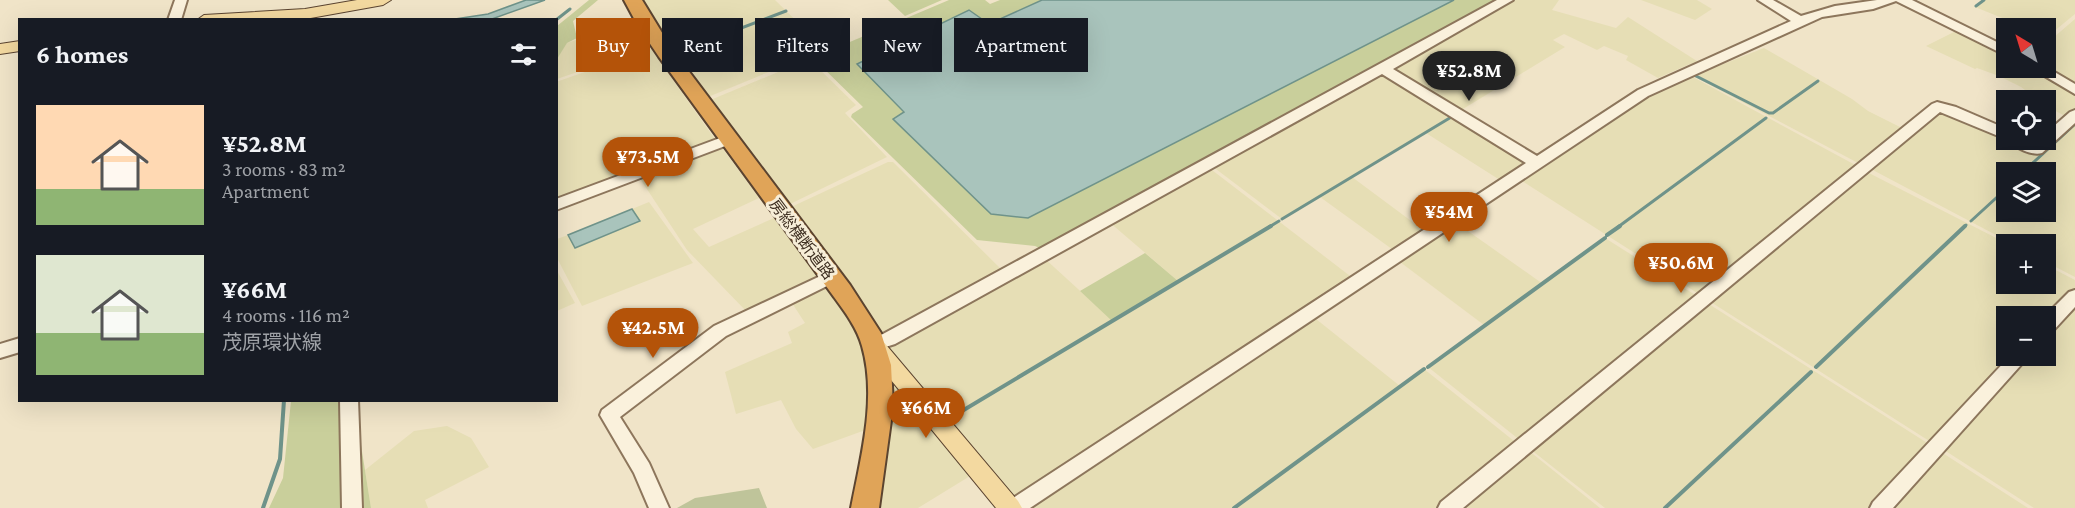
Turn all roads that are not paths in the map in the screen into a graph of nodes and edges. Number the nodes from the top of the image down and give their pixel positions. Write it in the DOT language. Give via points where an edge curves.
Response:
graph roads {
  1 [pos="181,0"];
  2 [pos="383,0"];
  3 [pos="633,0"];
  4 [pos="1507,0"];
  5 [pos="1764,0"];
  6 [pos="1890,0"];
  7 [pos="1902,0"];
  8 [pos="175,18"];
  9 [pos="238,18"];
  10 [pos="1800,21"];
  11 [pos="1996,47"];
  12 [pos="1382,68"];
  13 [pos="2055,78"];
  14 [pos="2075,90"];
  15 [pos="2075,115"];
  16 [pos="1996,130"];
  17 [pos="2056,132"];
  18 [pos="728,140"];
  19 [pos="1538,163"];
  20 [pos="558,204"];
  21 [pos="831,278"];
  22 [pos="2075,296"];
  23 [pos="2056,316"];
  24 [pos="873,344"];
  25 [pos="18,346"];
  26 [pos="0,351"];
  27 [pos="2011,366"];
  28 [pos="349,402"];
  29 [pos="352,508"];
  30 [pos="658,508"];
  31 [pos="865,508"];
  32 [pos="1010,508"];
  33 [pos="1014,508"];
  34 [pos="1448,508"];
  35 [pos="1880,508"];
  1 -- 8 [label="street"];
  2 -- 9 [label="main road" via="305,14"];
  3 -- 18 [label="highway, 房総横断道路" via="647,26"];
  4 -- 12 [label="street"];
  5 -- 10 [label="street"];
  6 -- 10 [label="street" via="1837,8"];
  7 -- 11 [label="street"];
  10 -- 19 [label="street" via="1642,93"];
  12 -- 19 [label="street"];
  12 -- 24 [label="street" via="889,339"];
  13 -- 14 [label="street"];
  15 -- 17 [label="street"];
  16 -- 34 [label="street" via="1936,107"];
  18 -- 20 [label="street"];
  18 -- 21 [label="highway, 房総横断道路"];
  19 -- 33 [label="street"];
  21 -- 24 [label="highway, 房総横断道路"];
  21 -- 30 [label="street" via="720,332 609,415 642,469"];
  22 -- 23 [label="street"];
  24 -- 31 [label="highway, 房総横断道路" via="880,377 879,413"];
  24 -- 32 [label="main road"];
  25 -- 26 [label="street"];
  27 -- 35 [label="street"];
  28 -- 29 [label="street"];
}
